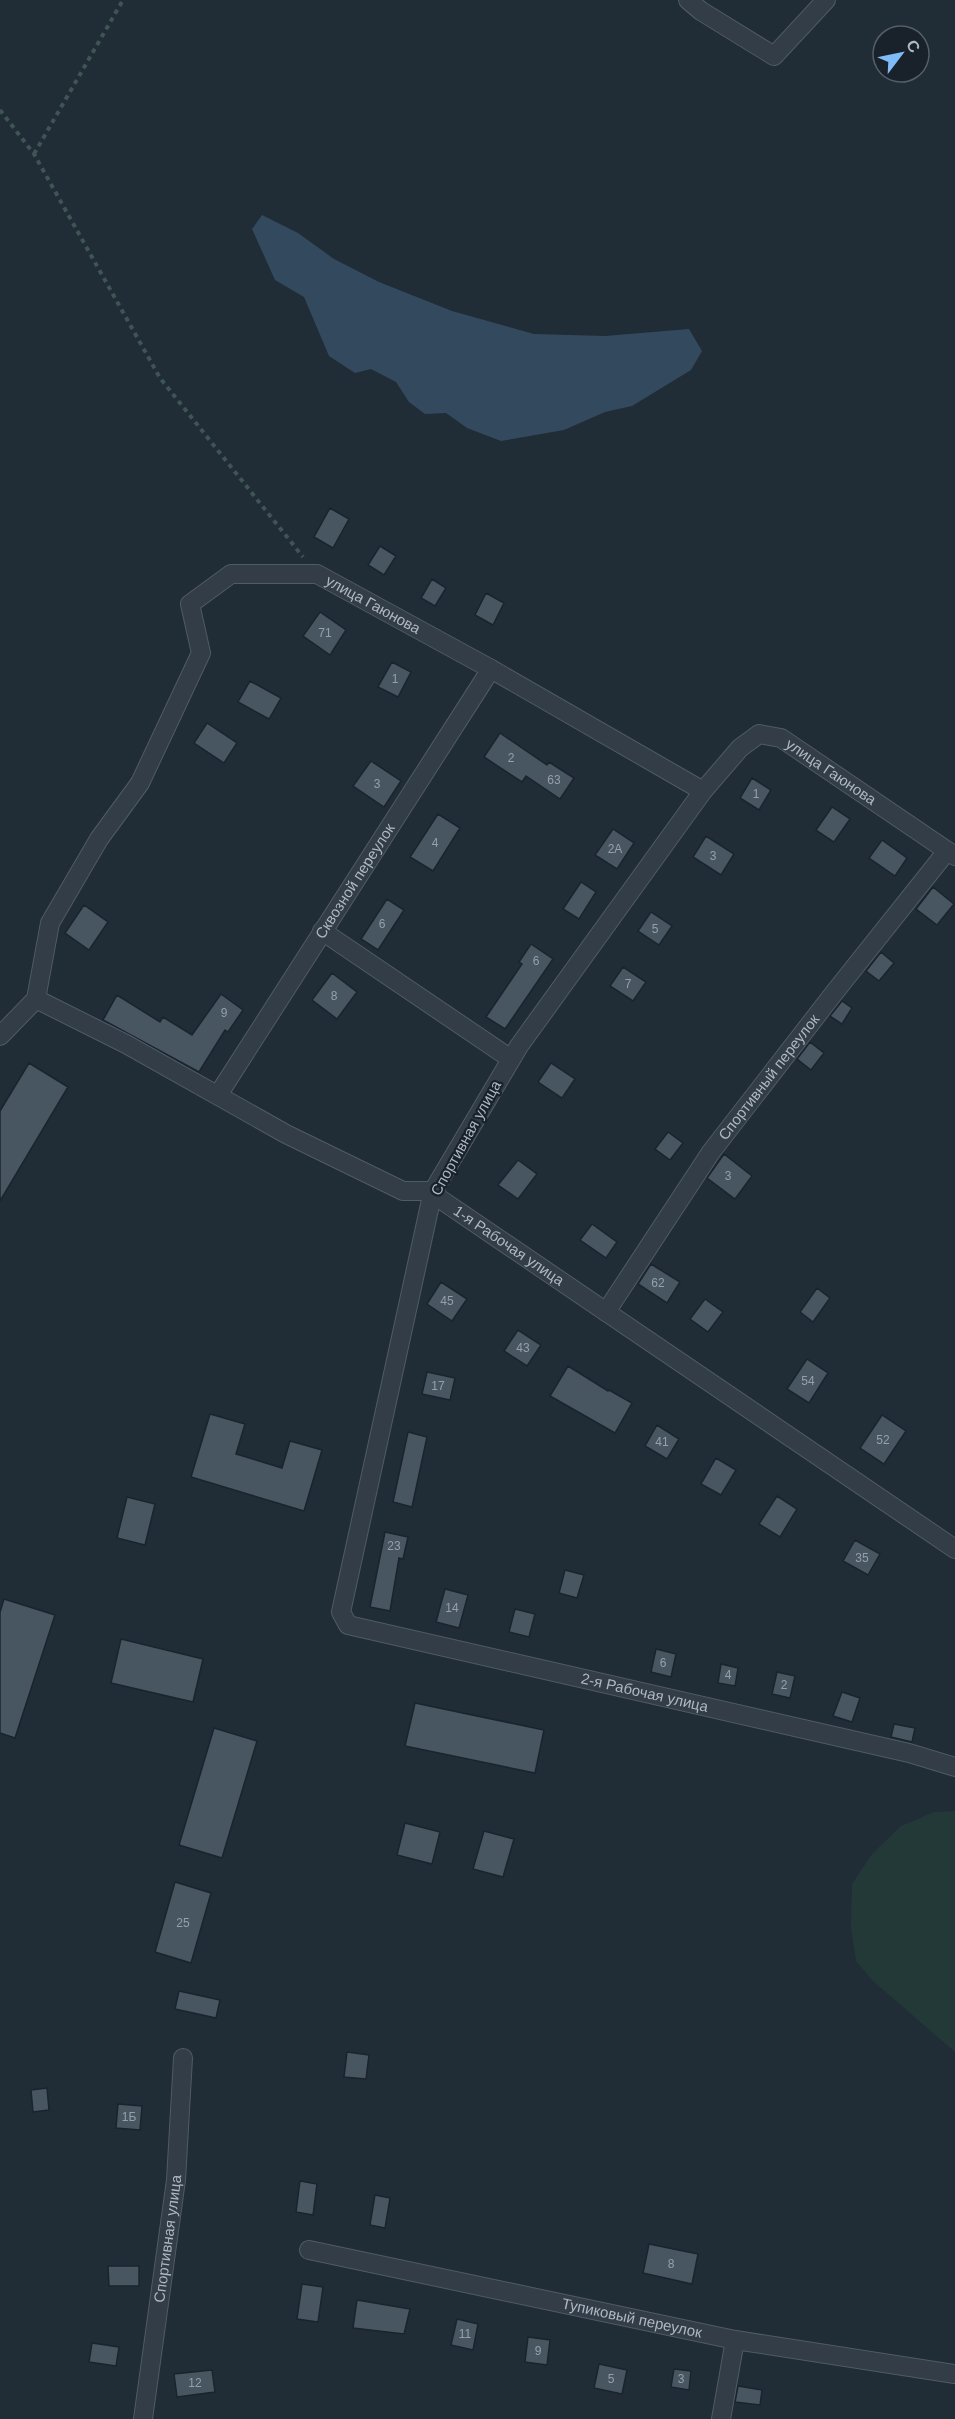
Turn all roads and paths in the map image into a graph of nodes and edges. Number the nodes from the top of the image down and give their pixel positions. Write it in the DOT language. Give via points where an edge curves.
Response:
graph roads {
  1 [pos="123,0"];
  2 [pos="688,0"];
  3 [pos="826,0"];
  4 [pos="0,110"];
  5 [pos="34,154"];
  6 [pos="317,574"];
  7 [pos="491,669"];
  8 [pos="703,790"];
  9 [pos="951,853"];
  10 [pos="322,931"];
  11 [pos="36,999"];
  12 [pos="0,1036"];
  13 [pos="511,1059"];
  14 [pos="218,1095"];
  15 [pos="433,1191"];
  16 [pos="606,1312"];
  17 [pos="955,1549"];
  18 [pos="340,1612"];
  19 [pos="955,1767"];
  20 [pos="183,2058"];
  21 [pos="309,2250"];
  22 [pos="735,2340"];
  23 [pos="955,2374"];
  24 [pos="143,2419"];
  25 [pos="721,2419"];
  1 -- 5 [label="path"];
  2 -- 3 [label="street" via="774,56"];
  4 -- 5 [label="path"];
  5 -- 6 [label="path" via="160,378"];
  6 -- 7 [label="street, улица Гаюнова"];
  6 -- 11 [label="street, улица Гаюнова" via="231,574 190,604 201,653 140,783 99,840 50,923"];
  7 -- 8 [label="street, улица Гаюнова"];
  7 -- 10 [label="street, Сквозной переулок"];
  8 -- 9 [label="street, улица Гаюнова" via="759,734 781,738"];
  8 -- 13 [label="street, Спортивная улица"];
  9 -- 16 [label="street, Спортивный переулок" via="834,993 711,1152"];
  10 -- 13 [label="street"];
  10 -- 14 [label="street, Сквозной переулок"];
  11 -- 12 [label="street"];
  11 -- 14 [label="street"];
  13 -- 15 [label="street, Спортивная улица"];
  14 -- 15 [label="street" via="286,1134 403,1191"];
  15 -- 16 [label="street, 1-я Рабочая улица"];
  15 -- 18 [label="street, Спортивная улица"];
  16 -- 17 [label="street, 1-я Рабочая улица"];
  18 -- 19 [label="street, 2-я Рабочая улица" via="348,1625"];
  20 -- 24 [label="street, Спортивная улица" via="176,2180"];
  21 -- 22 [label="street, Тупиковый переулок"];
  22 -- 23 [label="street, Тупиковый переулок"];
  22 -- 25 [label="street"];
}
